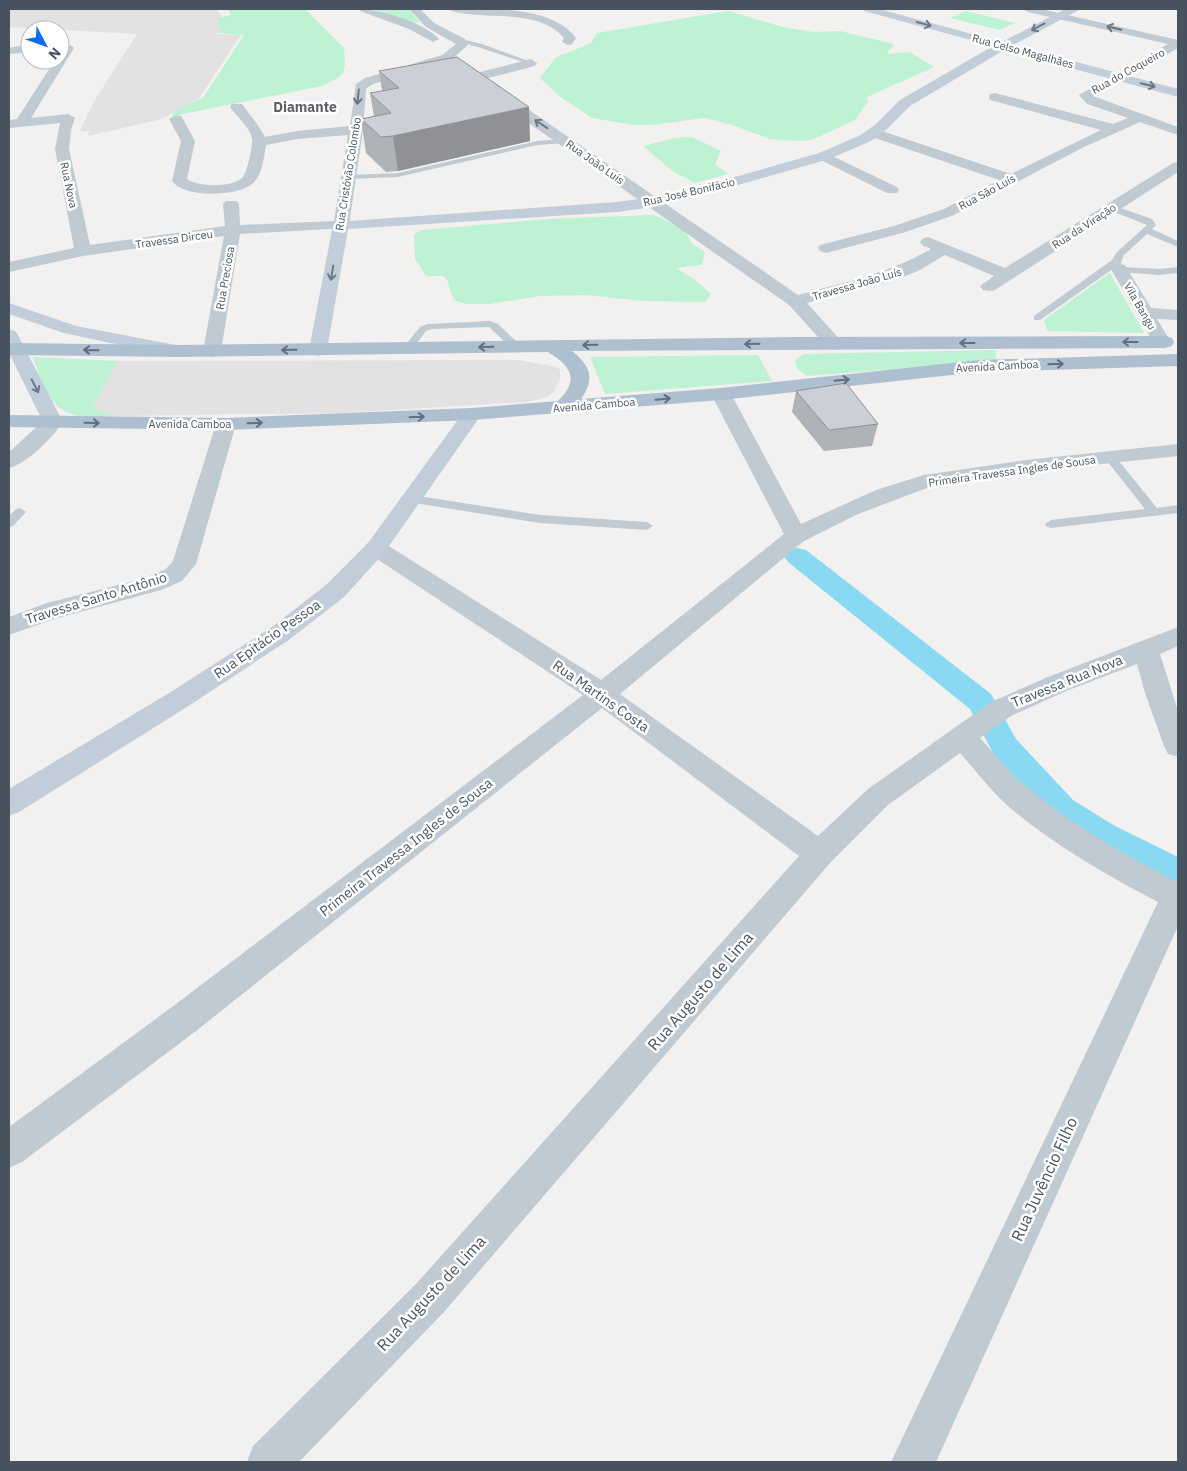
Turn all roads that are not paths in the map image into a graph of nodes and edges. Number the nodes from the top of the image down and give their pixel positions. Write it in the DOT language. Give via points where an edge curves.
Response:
graph roads {
  1 [pos="364,9"];
  2 [pos="414,9"];
  3 [pos="455,9"];
  4 [pos="525,9"];
  5 [pos="897,9"];
  6 [pos="1028,9"];
  7 [pos="1073,9"];
  8 [pos="872,10"];
  9 [pos="501,13"];
  10 [pos="1059,16"];
  11 [pos="430,24"];
  12 [pos="413,27"];
  13 [pos="460,41"];
  14 [pos="568,42"];
  15 [pos="1178,43"];
  16 [pos="1002,46"];
  17 [pos="450,55"];
  18 [pos="531,63"];
  19 [pos="52,70"];
  20 [pos="1116,77"];
  21 [pos="469,79"];
  22 [pos="1178,93"];
  23 [pos="995,97"];
  24 [pos="1059,98"];
  25 [pos="237,107"];
  26 [pos="1044,110"];
  27 [pos="1141,117"];
  28 [pos="176,120"];
  29 [pos="15,123"];
  30 [pos="360,129"];
  31 [pos="1114,129"];
  32 [pos="1178,131"];
  33 [pos="874,133"];
  34 [pos="564,141"];
  35 [pos="260,142"];
  36 [pos="824,156"];
  37 [pos="1177,168"];
  38 [pos="348,177"];
  39 [pos="1011,180"];
  40 [pos="892,190"];
  41 [pos="231,196"];
  42 [pos="653,202"];
  43 [pos="1112,208"];
  44 [pos="340,225"];
  45 [pos="900,229"];
  46 [pos="233,230"];
  47 [pos="1146,230"];
  48 [pos="1178,244"];
  49 [pos="826,248"];
  50 [pos="944,249"];
  51 [pos="83,251"];
  52 [pos="1117,265"];
  53 [pos="9,267"];
  54 [pos="1178,270"];
  55 [pos="1008,275"];
  56 [pos="989,286"];
  57 [pos="795,301"];
  58 [pos="9,308"];
  59 [pos="1145,313"];
  60 [pos="1178,315"];
  61 [pos="1037,318"];
  62 [pos="1170,342"];
  63 [pos="794,343"];
  64 [pos="11,344"];
  65 [pos="835,344"];
  66 [pos="552,346"];
  67 [pos="318,350"];
  68 [pos="180,351"];
  69 [pos="212,351"];
  70 [pos="1178,360"];
  71 [pos="805,384"];
  72 [pos="721,394"];
  73 [pos="562,408"];
  74 [pos="472,414"];
  75 [pos="9,421"];
  76 [pos="53,422"];
  77 [pos="226,424"];
  78 [pos="1178,450"];
  79 [pos="1110,457"];
  80 [pos="9,462"];
  81 [pos="412,499"];
  82 [pos="1178,509"];
  83 [pos="1153,511"];
  84 [pos="20,512"];
  85 [pos="9,523"];
  86 [pos="1051,524"];
  87 [pos="647,526"];
  88 [pos="796,536"];
  89 [pos="376,548"];
  90 [pos="9,626"];
  91 [pos="1178,636"];
  92 [pos="1146,650"];
  93 [pos="602,694"];
  94 [pos="981,722"];
  95 [pos="1178,746"];
  96 [pos="9,804"];
  97 [pos="819,854"];
  98 [pos="1177,896"];
  99 [pos="9,1150"];
  100 [pos="269,1462"];
  101 [pos="913,1462"];
  1 -- 12 [label="street, Rua João Luís"];
  2 -- 11 [label="street"];
  3 -- 9 [label="street"];
  4 -- 9 [label="street"];
  5 -- 8 [label="street"];
  6 -- 10 [label="street"];
  7 -- 10 [label="street, Rua José Bonifácio"];
  8 -- 16 [label="street, Rua Celso Magalhães, one-way"];
  9 -- 14 [label="street" via="550,23 568,33"];
  15 -- 10 [label="street, one-way"];
  10 -- 16 [label="street, Rua José Bonifácio, one-way"];
  11 -- 12 [label="street"];
  11 -- 13 [label="street"];
  12 -- 17 [label="street, Rua João Luís"];
  13 -- 17 [label="street" via="462,45"];
  13 -- 18 [label="lane"];
  15 -- 20 [label="street, Rua do Coqueiro"];
  16 -- 20 [label="street, Rua Celso Magalhães"];
  16 -- 33 [label="street, Rua José Bonifácio" via="905,103"];
  17 -- 21 [label="street, Rua João Luís"];
  17 -- 30 [label="street, Rua Cristóvão Colombo, one-way" via="363,84 359,90"];
  18 -- 21 [label="street"];
  19 -- 29 [label="street"];
  20 -- 22 [label="street, Rua Celso Magalhães, one-way"];
  20 -- 27 [label="street, Rua do Coqueiro" via="1085,95 1092,101"];
  34 -- 21 [label="street, Rua João Luís, one-way"];
  23 -- 26 [label="street"];
  24 -- 26 [label="street"];
  25 -- 35 [label="street" via="254,127"];
  26 -- 31 [label="street"];
  27 -- 31 [label="street, Rua São Luís"];
  27 -- 32 [label="street"];
  28 -- 41 [label="street" via="188,141 179,181 190,187"];
  29 -- 51 [label="street, Rua Nova" via="68,118 62,149"];
  30 -- 35 [label="street"];
  30 -- 38 [label="street, Rua Cristóvão Colombo"];
  31 -- 39 [label="street, Rua São Luís"];
  33 -- 36 [label="street, Rua José Bonifácio"];
  33 -- 39 [label="street"];
  34 -- 38 [label="lane" via="537,143 398,174"];
  34 -- 42 [label="street, Rua João Luís"];
  35 -- 41 [label="street" via="248,183"];
  36 -- 40 [label="street"];
  36 -- 42 [label="street, Rua José Bonifácio"];
  37 -- 43 [label="street, Rua da Viração"];
  38 -- 44 [label="street, Rua Cristóvão Colombo"];
  39 -- 45 [label="street, Rua São Luís" via="949,212"];
  41 -- 46 [label="street, Rua Preciosa"];
  42 -- 44 [label="street, Rua José Bonifácio" via="597,209"];
  42 -- 57 [label="street, Rua João Luís"];
  43 -- 47 [label="lane" via="1150,221 1152,225"];
  43 -- 55 [label="street, Rua da Viração"];
  44 -- 46 [label="street, Travessa Dirceu"];
  44 -- 67 [label="street, Rua Cristóvão Colombo, one-way"];
  45 -- 49 [label="street, Rua São Luís"];
  45 -- 50 [label="street"];
  46 -- 51 [label="street, Travessa Dirceu"];
  46 -- 69 [label="street, Rua Preciosa"];
  47 -- 48 [label="lane"];
  47 -- 52 [label="lane" via="1120,254"];
  50 -- 55 [label="street"];
  50 -- 57 [label="street, Travessa João Luís" via="892,275"];
  51 -- 53 [label="street, Travessa Dirceu"];
  52 -- 54 [label="lane, Vila Bangu" via="1159,272"];
  52 -- 59 [label="street, Vila Bangu"];
  52 -- 61 [label="lane"];
  55 -- 56 [label="street, Rua da Viração"];
  57 -- 65 [label="street, Rua João Luís"];
  58 -- 68 [label="street" via="56,325"];
  59 -- 60 [label="street"];
  59 -- 62 [label="street, Vila Bangu"];
  62 -- 65 [label="main road, Avenida Camboa, one-way"];
  63 -- 65 [label="main road, Avenida Camboa"];
  63 -- 66 [label="main road, Avenida Camboa, one-way"];
  63 -- 71 [label="main road" via="775,354 777,367 789,378"];
  68 -- 64 [label="main road, Avenida Camboa, one-way"];
  64 -- 76 [label="street, one-way"];
  66 -- 67 [label="main road, Avenida Camboa"];
  66 -- 73 [label="main road" via="570,357 581,374 578,393"];
  67 -- 69 [label="main road, Avenida Camboa, one-way"];
  68 -- 69 [label="main road, Avenida Camboa"];
  71 -- 70 [label="main road, Avenida Camboa, one-way" via="980,366"];
  71 -- 72 [label="main road, Avenida Camboa"];
  73 -- 72 [label="main road, Avenida Camboa, one-way"];
  72 -- 88 [label="street"];
  73 -- 74 [label="main road, Avenida Camboa"];
  77 -- 74 [label="main road, Avenida Camboa, one-way"];
  74 -- 81 [label="street, Rua Epitácio Pessoa"];
  75 -- 76 [label="main road, Avenida Camboa"];
  76 -- 77 [label="main road, Avenida Camboa, one-way"];
  76 -- 80 [label="street"];
  77 -- 90 [label="street, Travessa Santo Antônio" via="184,564 174,575"];
  78 -- 79 [label="street, Primeira Travessa Ingles de Sousa"];
  79 -- 83 [label="lane"];
  79 -- 88 [label="street, Primeira Travessa Ingles de Sousa" via="924,482 850,509"];
  81 -- 87 [label="lane" via="540,520"];
  81 -- 89 [label="street, Rua Epitácio Pessoa"];
  82 -- 83 [label="lane"];
  83 -- 86 [label="lane"];
  84 -- 85 [label="lane"];
  88 -- 93 [label="street, Primeira Travessa Ingles de Sousa"];
  89 -- 93 [label="street, Rua Martins Costa"];
  89 -- 96 [label="street, Rua Epitácio Pessoa" via="335,591 281,633"];
  91 -- 92 [label="street, Travessa Rua Nova"];
  92 -- 94 [label="street, Travessa Rua Nova" via="1057,684"];
  92 -- 95 [label="street"];
  93 -- 97 [label="street, Rua Martins Costa"];
  93 -- 99 [label="street, Primeira Travessa Ingles de Sousa" via="184,1019"];
  94 -- 97 [label="street, Rua Augusto de Lima" via="878,796"];
  94 -- 98 [label="street" via="1017,796 1063,831"];
  97 -- 100 [label="street, Rua Augusto de Lima" via="430,1298"];
  98 -- 101 [label="street, Rua Juvêncio Filho"];
}
